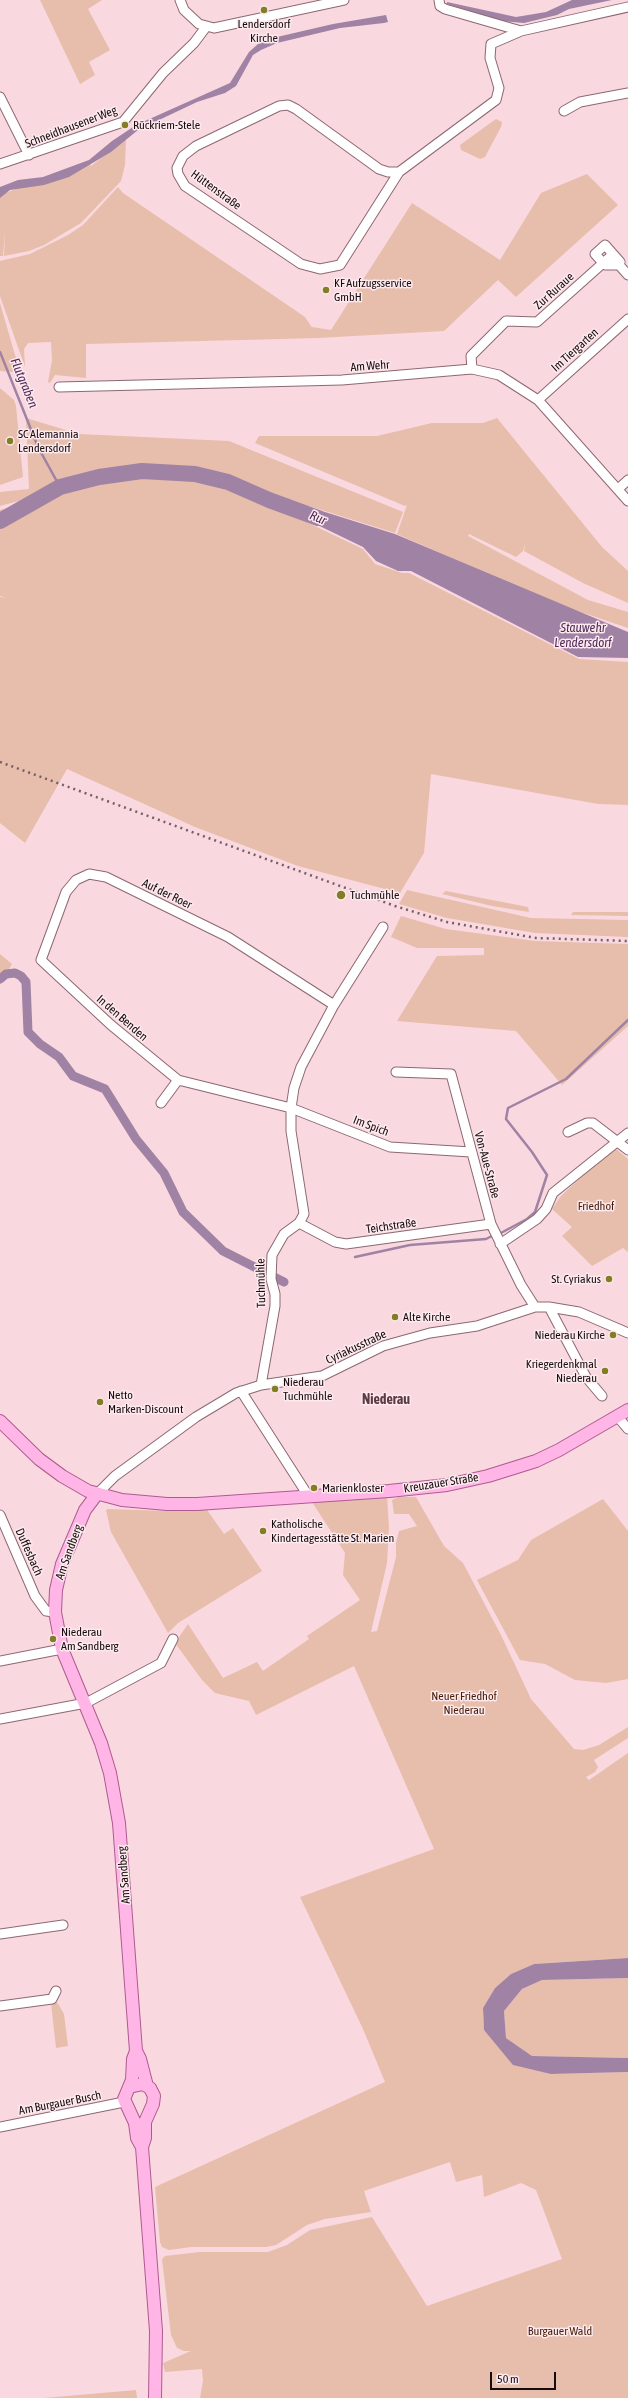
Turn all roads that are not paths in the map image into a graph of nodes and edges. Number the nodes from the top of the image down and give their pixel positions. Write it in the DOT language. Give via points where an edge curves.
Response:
graph roads {
  1 [pos="180,0"];
  2 [pos="344,0"];
  3 [pos="438,0"];
  4 [pos="628,7"];
  5 [pos="202,26"];
  6 [pos="521,31"];
  7 [pos="628,94"];
  8 [pos="0,97"];
  9 [pos="564,111"];
  10 [pos="29,155"];
  11 [pos="0,164"];
  12 [pos="400,172"];
  13 [pos="603,263"];
  14 [pos="618,264"];
  15 [pos="628,275"];
  16 [pos="628,319"];
  17 [pos="472,369"];
  18 [pos="59,387"];
  19 [pos="538,400"];
  20 [pos="628,480"];
  21 [pos="618,489"];
  22 [pos="628,501"];
  23 [pos="383,927"];
  24 [pos="52,972"];
  25 [pos="334,1005"];
  26 [pos="396,1072"];
  27 [pos="178,1080"];
  28 [pos="160,1103"];
  29 [pos="291,1108"];
  30 [pos="568,1132"];
  31 [pos="628,1133"];
  32 [pos="616,1141"];
  33 [pos="628,1150"];
  34 [pos="471,1152"];
  35 [pos="299,1223"];
  36 [pos="496,1235"];
  37 [pos="535,1307"];
  38 [pos="549,1307"];
  39 [pos="628,1333"];
  40 [pos="261,1386"];
  41 [pos="241,1391"];
  42 [pos="602,1396"];
  43 [pos="623,1413"];
  44 [pos="0,1420"];
  45 [pos="628,1429"];
  46 [pos="97,1494"];
  47 [pos="309,1497"];
  48 [pos="0,1515"];
  49 [pos="55,1612"];
  50 [pos="173,1639"];
  51 [pos="62,1649"];
  52 [pos="0,1661"];
  53 [pos="86,1703"];
  54 [pos="0,1719"];
  55 [pos="63,1925"];
  56 [pos="0,1934"];
  57 [pos="56,1991"];
  58 [pos="0,2006"];
  59 [pos="136,2051"];
  60 [pos="147,2086"];
  61 [pos="129,2087"];
  62 [pos="126,2106"];
  63 [pos="149,2110"];
  64 [pos="0,2127"];
  65 [pos="142,2147"];
  66 [pos="155,2398"];
  1 -- 5 [label="street" via="184,10"];
  2 -- 5 [label="street" via="224,27"];
  3 -- 6 [label="street, Hüttenstraße" via="440,6 445,9"];
  4 -- 6 [label="street, Hüttenstraße"];
  5 -- 10 [label="street, Schneidhausener Weg" via="194,43 163,73 123,122"];
  6 -- 12 [label="street, Hüttenstraße" via="497,39 491,44 489,50 499,88 496,100"];
  7 -- 9 [label="street" via="580,102"];
  8 -- 10 [label="street"];
  10 -- 11 [label="street, Schneidhausener Weg"];
  12 -- 12 [label="street, Hüttenstraße" via="379,169 288,105 279,106 196,146 183,156 178,168 180,180 190,190 301,264 320,269 340,265"];
  13 -- 14 [label="street" via="611,256"];
  13 -- 14 [label="street" via="594,254 605,245 620,262"];
  13 -- 17 [label="street, Zur Ruraue" via="537,322 506,321 471,356"];
  14 -- 15 [label="street"];
  16 -- 19 [label="street, Im Tiergarten"];
  17 -- 18 [label="street, Am Wehr" via="342,380"];
  17 -- 19 [label="street, Am Wehr" via="499,375"];
  19 -- 21 [label="street, Am Wehr"];
  20 -- 21 [label="street"];
  21 -- 22 [label="street, Am Wehr"];
  23 -- 25 [label="street"];
  24 -- 25 [label="street, Auf der Roer" via="41,960 55,920 66,892 76,880 89,874 106,877 228,937"];
  24 -- 27 [label="street, In den Benden"];
  25 -- 29 [label="street" via="301,1067"];
  26 -- 34 [label="street, Von-Aue-Straße" via="451,1074"];
  27 -- 28 [label="street"];
  27 -- 29 [label="street, In den Benden"];
  29 -- 34 [label="street, Im Spich" via="390,1147"];
  29 -- 35 [label="street" via="291,1131 303,1198 304,1214"];
  30 -- 32 [label="street" via="587,1123 593,1123"];
  31 -- 32 [label="street, Teichstraße"];
  32 -- 33 [label="street"];
  32 -- 36 [label="street, Teichstraße" via="553,1193 546,1209 537,1219"];
  34 -- 36 [label="street, Von-Aue-Straße"];
  35 -- 36 [label="street, Teichstraße" via="335,1242 346,1244"];
  35 -- 40 [label="street, Tuchmühle" via="284,1234 272,1255 271,1279 275,1306"];
  36 -- 37 [label="street, Von-Aue-Straße"];
  37 -- 38 [label="street, Cyriakusstraße"];
  37 -- 40 [label="street, Cyriakusstraße" via="477,1326 430,1333 383,1346 322,1376"];
  38 -- 39 [label="street, Cyriakusstraße" via="578,1312"];
  38 -- 42 [label="street" via="586,1377"];
  40 -- 41 [label="street, Cyriakusstraße"];
  41 -- 46 [label="street, Cyriakusstraße" via="196,1417 115,1476"];
  41 -- 47 [label="street"];
  43 -- 45 [label="street"];
  43 -- 47 [label="main road, Kreuzauer Straße" via="559,1450 488,1476 447,1484"];
  44 -- 46 [label="main road, Kreuzauer Straße" via="39,1459 62,1476"];
  46 -- 47 [label="main road, Kreuzauer Straße" via="111,1499 168,1504"];
  46 -- 49 [label="main road, Am Sandberg" via="85,1510 62,1564 56,1590"];
  48 -- 49 [label="street, Duffesbach" via="36,1596 46,1611"];
  49 -- 51 [label="main road, Am Sandberg"];
  50 -- 53 [label="street" via="161,1664"];
  51 -- 52 [label="street"];
  51 -- 53 [label="main road, Am Sandberg"];
  53 -- 54 [label="street"];
  53 -- 59 [label="main road, Am Sandberg" via="110,1773 119,1823"];
  55 -- 56 [label="street"];
  57 -- 58 [label="street" via="52,1999"];
  59 -- 60 [label="main road"];
  59 -- 61 [label="main road"];
  60 -- 61 [label="main road" via="138,2084"];
  60 -- 63 [label="main road" via="154,2096"];
  61 -- 62 [label="main road" via="124,2095"];
  62 -- 63 [label="main road" via="140,2114"];
  62 -- 64 [label="street, Am Burgauer Busch"];
  62 -- 65 [label="main road" via="135,2123 137,2138"];
  63 -- 65 [label="main road"];
  65 -- 66 [label="main road" via="156,2331"];
}
